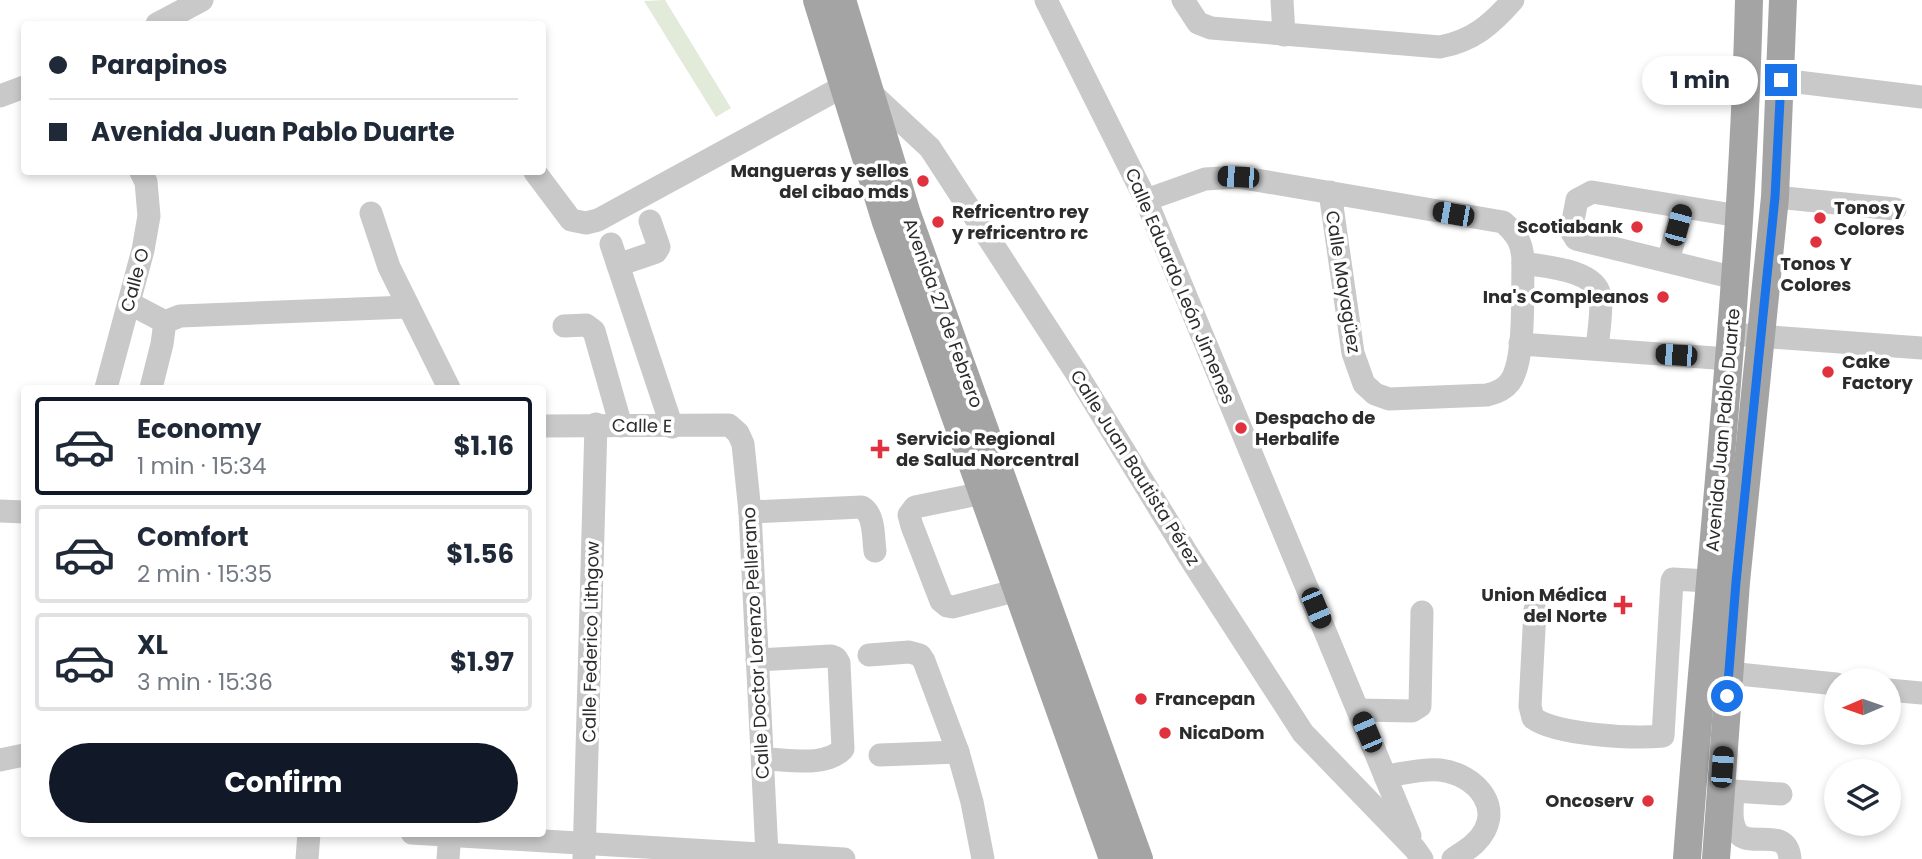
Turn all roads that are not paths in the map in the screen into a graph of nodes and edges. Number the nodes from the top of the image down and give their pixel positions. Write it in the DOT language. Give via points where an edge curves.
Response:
graph roads {
  1 [pos="202,0"];
  2 [pos="817,0"];
  3 [pos="842,0"];
  4 [pos="1046,0"];
  5 [pos="1183,0"];
  6 [pos="1282,0"];
  7 [pos="1513,0"];
  8 [pos="1749,0"];
  9 [pos="1783,0"];
  10 [pos="163,21"];
  11 [pos="1284,34"];
  12 [pos="1781,80"];
  13 [pos="844,86"];
  14 [pos="21,88"];
  15 [pos="872,93"];
  16 [pos="0,96"];
  17 [pos="1922,97"];
  18 [pos="142,175"];
  19 [pos="537,175"];
  20 [pos="1330,192"];
  21 [pos="1775,197"];
  22 [pos="1146,200"];
  23 [pos="1683,206"];
  24 [pos="1895,209"];
  25 [pos="371,213"];
  26 [pos="1739,216"];
  27 [pos="650,221"];
  28 [pos="1668,261"];
  29 [pos="1523,263"];
  30 [pos="1735,278"];
  31 [pos="129,303"];
  32 [pos="407,307"];
  33 [pos="165,322"];
  34 [pos="564,326"];
  35 [pos="1761,336"];
  36 [pos="1520,344"];
  37 [pos="1730,346"];
  38 [pos="1922,348"];
  39 [pos="1597,349"];
  40 [pos="107,385"];
  41 [pos="151,385"];
  42 [pos="447,385"];
  43 [pos="596,424"];
  44 [pos="546,426"];
  45 [pos="621,426"];
  46 [pos="672,427"];
  47 [pos="738,433"];
  48 [pos="982,493"];
  49 [pos="0,510"];
  50 [pos="21,512"];
  51 [pos="750,512"];
  52 [pos="875,551"];
  53 [pos="1723,582"];
  54 [pos="1017,590"];
  55 [pos="1535,610"];
  56 [pos="1423,612"];
  57 [pos="869,655"];
  58 [pos="757,660"];
  59 [pos="1728,673"];
  60 [pos="1824,683"];
  61 [pos="1901,691"];
  62 [pos="1922,693"];
  63 [pos="1358,710"];
  64 [pos="1663,736"];
  65 [pos="1696,740"];
  66 [pos="958,752"];
  67 [pos="880,755"];
  68 [pos="21,756"];
  69 [pos="762,758"];
  70 [pos="0,760"];
  71 [pos="1385,776"];
  72 [pos="1727,791"];
  73 [pos="1781,794"];
  74 [pos="309,837"];
  75 [pos="450,837"];
  76 [pos="474,837"];
  77 [pos="585,851"];
  78 [pos="767,854"];
  79 [pos="1419,854"];
  80 [pos="722,855"];
  81 [pos="307,859"];
  82 [pos="448,859"];
  83 [pos="844,859"];
  84 [pos="983,859"];
  85 [pos="1113,859"];
  86 [pos="1139,859"];
  87 [pos="1453,859"];
  88 [pos="1687,859"];
  89 [pos="1716,859"];
  90 [pos="1790,859"];
  1 -- 10 [label="street"];
  2 -- 13 [label="main road, Avenida 27 de Febrero"];
  3 -- 15 [label="main road, Avenida 27 de Febrero"];
  4 -- 22 [label="street, Calle Eduardo León Jimenes"];
  5 -- 11 [label="street" via="1198,23 1211,28"];
  6 -- 11 [label="street"];
  7 -- 11 [label="street" via="1494,22 1471,38 1440,47"];
  8 -- 26 [label="main road, Avenida Juan Pablo Duarte"];
  9 -- 12 [label="main road, Avenida Juan Pablo Duarte"];
  12 -- 17 [label="street"];
  12 -- 21 [label="main road, Avenida Juan Pablo Duarte"];
  13 -- 15 [label="street, Calle Juan Bautista Pérez"];
  13 -- 19 [label="street" via="598,220 571,220"];
  13 -- 48 [label="main road, Avenida 27 de Febrero" via="886,222"];
  14 -- 16 [label="street"];
  15 -- 79 [label="street, Calle Juan Bautista Pérez" via="930,148 1303,733"];
  15 -- 86 [label="main road, Avenida 27 de Febrero" via="906,214"];
  18 -- 31 [label="street, Calle O" via="149,216"];
  20 -- 22 [label="street, Calle Mayagüez" via="1222,176"];
  20 -- 29 [label="street, Calle Mayagüez" via="1503,222 1519,239"];
  20 -- 36 [label="street, Calle Mayagüez" via="1353,353 1364,384 1375,394 1389,399 1487,396 1509,383"];
  21 -- 24 [label="street"];
  21 -- 35 [label="main road, Avenida Juan Pablo Duarte"];
  22 -- 63 [label="street, Calle Eduardo León Jimenes"];
  23 -- 26 [label="street"];
  23 -- 28 [label="street"];
  23 -- 28 [label="street" via="1592,192 1577,200 1571,231 1576,239"];
  25 -- 32 [label="street"];
  26 -- 30 [label="main road, Avenida Juan Pablo Duarte"];
  27 -- 46 [label="street" via="659,247 656,252 615,254"];
  28 -- 30 [label="street"];
  29 -- 36 [label="street, Calle Mayagüez"];
  29 -- 39 [label="street" via="1581,274 1594,284 1600,295"];
  30 -- 37 [label="main road, Avenida Juan Pablo Duarte"];
  31 -- 33 [label="street"];
  31 -- 40 [label="street, Calle O"];
  32 -- 33 [label="street" via="180,316"];
  32 -- 42 [label="street"];
  33 -- 41 [label="street"];
  34 -- 45 [label="street" via="586,325 594,331"];
  35 -- 37 [label="street"];
  35 -- 38 [label="street"];
  35 -- 53 [label="main road, Avenida Juan Pablo Duarte"];
  36 -- 39 [label="street"];
  37 -- 39 [label="street"];
  37 -- 53 [label="main road, Avenida Juan Pablo Duarte"];
  43 -- 44 [label="street, Calle E"];
  43 -- 45 [label="street, Calle E"];
  43 -- 77 [label="street, Calle Federico Lithgow"];
  45 -- 46 [label="street, Calle E"];
  46 -- 47 [label="street, Calle E" via="729,425"];
  47 -- 51 [label="street, Calle Doctor Lorenzo Pellerano"];
  48 -- 54 [label="main road, Avenida 27 de Febrero"];
  48 -- 54 [label="street" via="915,507 909,514 912,526 947,606"];
  49 -- 50 [label="street"];
  51 -- 52 [label="street" via="862,507 871,519"];
  51 -- 58 [label="street, Calle Doctor Lorenzo Pellerano"];
  53 -- 59 [label="main road, Avenida Juan Pablo Duarte"];
  53 -- 64 [label="street" via="1672,581"];
  53 -- 65 [label="main road, Avenida Juan Pablo Duarte"];
  54 -- 85 [label="main road, Avenida 27 de Febrero"];
  55 -- 64 [label="street" via="1533,718 1578,733"];
  56 -- 63 [label="street" via="1420,706 1412,711"];
  57 -- 66 [label="street" via="920,655"];
  58 -- 69 [label="street, Calle Doctor Lorenzo Pellerano"];
  58 -- 69 [label="street" via="831,656 839,663 843,749 822,760"];
  59 -- 60 [label="street"];
  59 -- 72 [label="main road, Avenida Juan Pablo Duarte"];
  61 -- 62 [label="street"];
  63 -- 71 [label="street, Calle Eduardo León Jimenes"];
  64 -- 65 [label="street"];
  65 -- 88 [label="main road, Avenida Juan Pablo Duarte"];
  66 -- 67 [label="street"];
  66 -- 84 [label="street"];
  68 -- 70 [label="street"];
  69 -- 78 [label="street, Calle Doctor Lorenzo Pellerano"];
  71 -- 79 [label="street, Calle Eduardo León Jimenes"];
  71 -- 87 [label="street" via="1438,769 1464,775 1476,784 1486,798 1487,824 1476,842"];
  72 -- 73 [label="street"];
  72 -- 89 [label="main road, Avenida Juan Pablo Duarte"];
  72 -- 90 [label="street" via="1737,832 1754,839 1780,840"];
  74 -- 81 [label="street"];
  75 -- 82 [label="street"];
  76 -- 77 [label="street"];
  77 -- 80 [label="street"];
  78 -- 80 [label="street"];
  78 -- 83 [label="street"];
}
